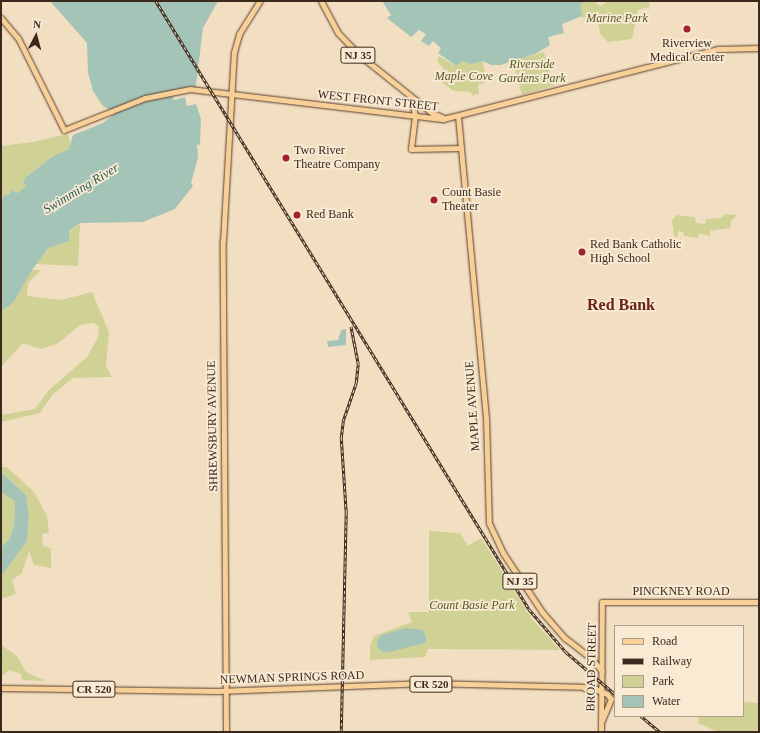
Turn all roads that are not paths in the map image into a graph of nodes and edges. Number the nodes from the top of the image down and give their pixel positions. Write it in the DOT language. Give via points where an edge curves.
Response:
graph roads {
  1 [pos="260,1"];
  2 [pos="321,1"];
  3 [pos="1,18"];
  4 [pos="759,48"];
  5 [pos="231,94"];
  6 [pos="412,97"];
  7 [pos="415,116"];
  8 [pos="458,116"];
  9 [pos="447,118"];
  10 [pos="461,148"];
  11 [pos="602,602"];
  12 [pos="759,602"];
  13 [pos="591,658"];
  14 [pos="602,661"];
  15 [pos="602,671"];
  16 [pos="1,688"];
  17 [pos="226,691"];
  18 [pos="601,691"];
  19 [pos="601,722"];
  20 [pos="226,732"];
  21 [pos="601,732"];
  1 -- 5 [label="main road, SHREWSBURY AVENUE" via="246,21 235,46"];
  2 -- 6 [label="main road, NJ 35" via="332,23 348,45"];
  3 -- 5 [label="main road, WEST FRONT STREET" via="18,38 64,130 152,96 193,89"];
  4 -- 8 [label="main road, WEST FRONT STREET" via="718,49"];
  5 -- 7 [label="main road, WEST FRONT STREET"];
  5 -- 17 [label="main road, SHREWSBURY AVENUE" via="222,274"];
  6 -- 7 [label="main road"];
  6 -- 9 [label="main road, NJ 35" via="432,113"];
  7 -- 9 [label="main road, WEST FRONT STREET"];
  7 -- 10 [label="main road" via="411,149"];
  8 -- 9 [label="main road, WEST FRONT STREET"];
  8 -- 10 [label="main road, MAPLE AVENUE / NJ 35"];
  10 -- 13 [label="main road, MAPLE AVENUE / NJ 35" via="486,418 489,523 503,553 539,609 564,638"];
  11 -- 12 [label="main road, PINCKNEY ROAD"];
  11 -- 14 [label="main road, BROAD STREET"];
  13 -- 14 [label="main road, MAPLE AVENUE / NJ 35"];
  13 -- 15 [label="main road, MAPLE AVENUE / NJ 35"];
  14 -- 15 [label="main road, BROAD STREET"];
  15 -- 18 [label="main road, BROAD STREET"];
  16 -- 17 [label="main road, NEWMAN SPRINGS ROAD / CR 520"];
  17 -- 18 [label="main road, NEWMAN SPRINGS ROAD / CR 520" via="427,683 583,687"];
  17 -- 20 [label="main road, SHREWSBURY AVENUE"];
  18 -- 19 [label="main road, BROAD STREET"];
  18 -- 19 [label="main road" via="611,699"];
  19 -- 21 [label="main road, BROAD STREET"];
}
